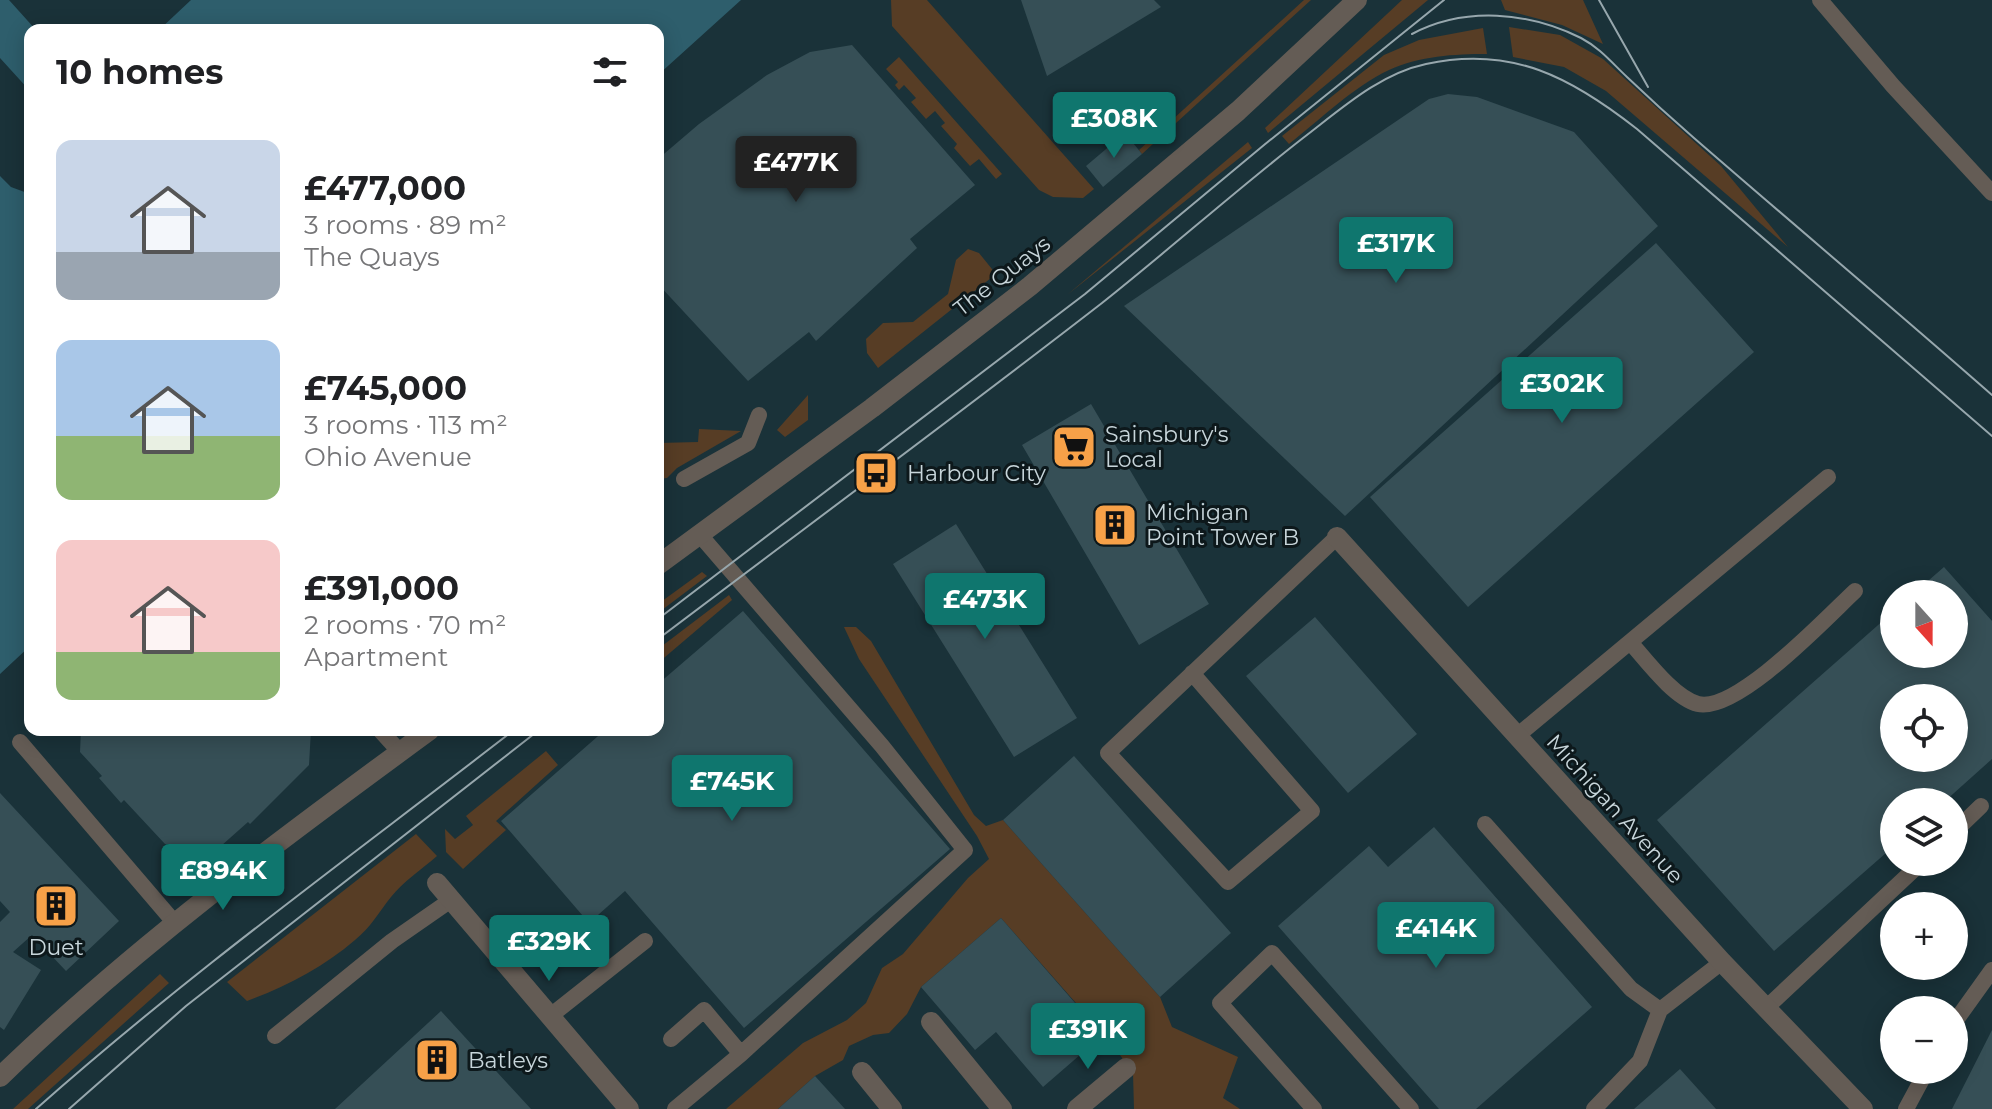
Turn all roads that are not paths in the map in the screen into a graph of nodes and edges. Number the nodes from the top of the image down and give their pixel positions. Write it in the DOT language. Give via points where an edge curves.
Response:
graph roads {
  1 [pos="1357,0"];
  2 [pos="1820,0"];
  3 [pos="1992,193"];
  4 [pos="759,415"];
  5 [pos="1828,477"];
  6 [pos="684,479"];
  7 [pos="700,535"];
  8 [pos="1337,537"];
  9 [pos="664,561"];
  10 [pos="1855,591"];
  11 [pos="1630,642"];
  12 [pos="1192,673"];
  13 [pos="385,736"];
  14 [pos="422,736"];
  15 [pos="1517,736"];
  16 [pos="20,742"];
  17 [pos="400,752"];
  18 [pos="1981,806"];
  19 [pos="1968,819"];
  20 [pos="1485,824"];
  21 [pos="1907,876"];
  22 [pos="437,883"];
  23 [pos="451,900"];
  24 [pos="174,922"];
  25 [pos="645,941"];
  26 [pos="1722,962"];
  27 [pos="1992,970"];
  28 [pos="1968,1003"];
  29 [pos="1766,1008"];
  30 [pos="1660,1010"];
  31 [pos="549,1017"];
  32 [pos="931,1022"];
  33 [pos="275,1036"];
  34 [pos="671,1039"];
  35 [pos="741,1054"];
  36 [pos="1126,1068"];
  37 [pos="862,1072"];
  38 [pos="0,1077"];
  39 [pos="1919,1084"];
  40 [pos="629,1109"];
  41 [pos="675,1109"];
  42 [pos="892,1109"];
  43 [pos="1002,1109"];
  44 [pos="1077,1109"];
  45 [pos="1314,1109"];
  46 [pos="1411,1109"];
  47 [pos="1594,1109"];
  48 [pos="1863,1109"];
  49 [pos="1906,1109"];
  1 -- 7 [label="street, The Quays" via="1238,111 1030,286"];
  2 -- 3 [label="lane"];
  4 -- 6 [label="lane" via="748,443"];
  5 -- 11 [label="lane"];
  7 -- 9 [label="street, The Quays"];
  7 -- 35 [label="lane" via="965,850"];
  8 -- 12 [label="lane"];
  8 -- 15 [label="street, Michigan Avenue"];
  10 -- 11 [label="lane" via="1761,676 1713,704 1697,704 1676,692"];
  11 -- 15 [label="lane"];
  12 -- 12 [label="lane" via="1108,753 1228,882 1312,811"];
  13 -- 17 [label="lane"];
  14 -- 17 [label="street"];
  15 -- 26 [label="street, Michigan Avenue"];
  16 -- 24 [label="lane"];
  17 -- 24 [label="street"];
  18 -- 19 [label="lane"];
  20 -- 30 [label="lane" via="1631,989"];
  21 -- 29 [label="lane"];
  22 -- 23 [label="street"];
  23 -- 31 [label="street"];
  23 -- 33 [label="lane"];
  24 -- 38 [label="street"];
  25 -- 31 [label="lane"];
  26 -- 29 [label="street, Michigan Avenue"];
  26 -- 30 [label="lane"];
  27 -- 28 [label="lane"];
  29 -- 48 [label="street, Michigan Avenue"];
  30 -- 47 [label="lane" via="1640,1061"];
  31 -- 40 [label="street"];
  32 -- 43 [label="street"];
  34 -- 35 [label="lane" via="704,1010"];
  35 -- 41 [label="lane"];
  36 -- 44 [label="street"];
  37 -- 42 [label="street"];
  39 -- 49 [label="lane"];
  45 -- 46 [label="lane" via="1220,1003 1272,953"];
}
